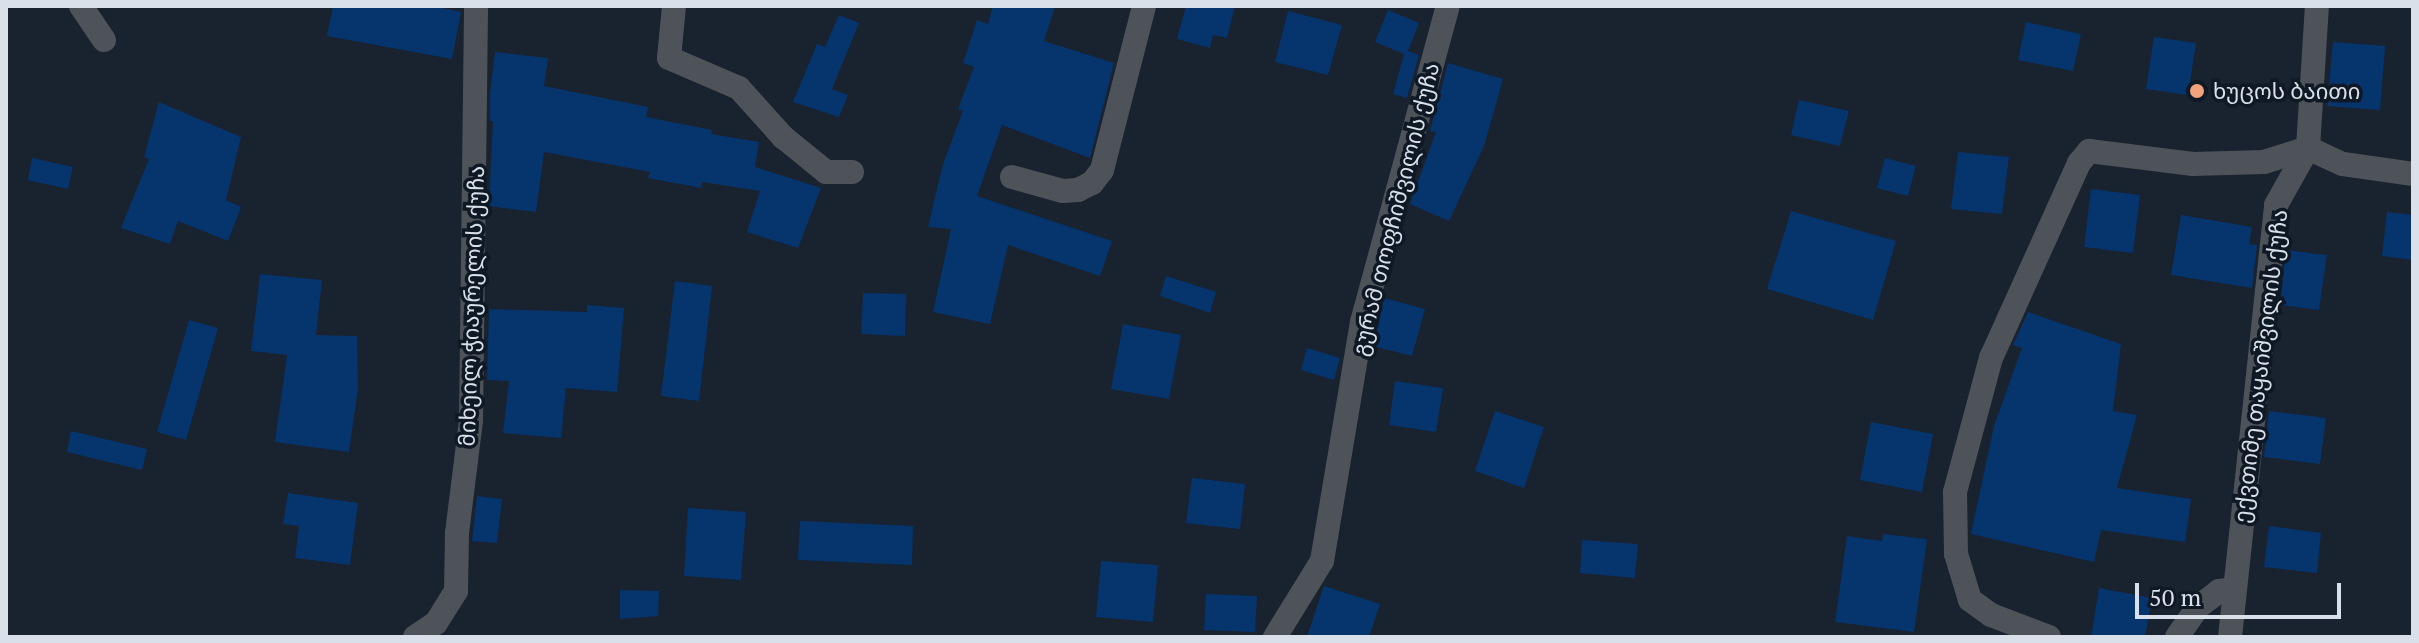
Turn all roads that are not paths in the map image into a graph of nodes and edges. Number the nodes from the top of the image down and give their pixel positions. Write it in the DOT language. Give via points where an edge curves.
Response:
graph roads {
  1 [pos="81,6"];
  2 [pos="476,6"];
  3 [pos="674,6"];
  4 [pos="1144,6"];
  5 [pos="1448,6"];
  6 [pos="2317,6"];
  7 [pos="104,40"];
  8 [pos="2308,148"];
  9 [pos="852,172"];
  10 [pos="2413,174"];
  11 [pos="1012,177"];
  12 [pos="2235,589"];
  13 [pos="415,637"];
  14 [pos="1275,637"];
  15 [pos="2049,637"];
  16 [pos="2177,637"];
  17 [pos="2230,637"];
  1 -- 7 [label="street"];
  2 -- 13 [label="street, მიხეილ ჭიაურელის ქუჩა" via="471,420 457,533 456,591 436,623"];
  3 -- 9 [label="street" via="669,58 739,88 783,137 826,172"];
  4 -- 11 [label="street" via="1102,170 1092,183 1063,191"];
  5 -- 14 [label="street, გურამ თოფჩიშვილის ქუჩა" via="1362,322 1322,561"];
  6 -- 8 [label="street, ექვთიმე თაყაიშვილის ქუჩა"];
  8 -- 10 [label="street" via="2343,164"];
  8 -- 12 [label="street, ექვთიმე თაყაიშვილის ქუჩა" via="2276,205"];
  8 -- 15 [label="street" via="2264,162 2193,164 2089,151 2079,163 1991,358 1955,492 1956,554 1970,600 1991,615"];
  12 -- 16 [label="street" via="2219,591 2198,607"];
  12 -- 17 [label="street, ექვთიმე თაყაიშვილის ქუჩა"];
}
